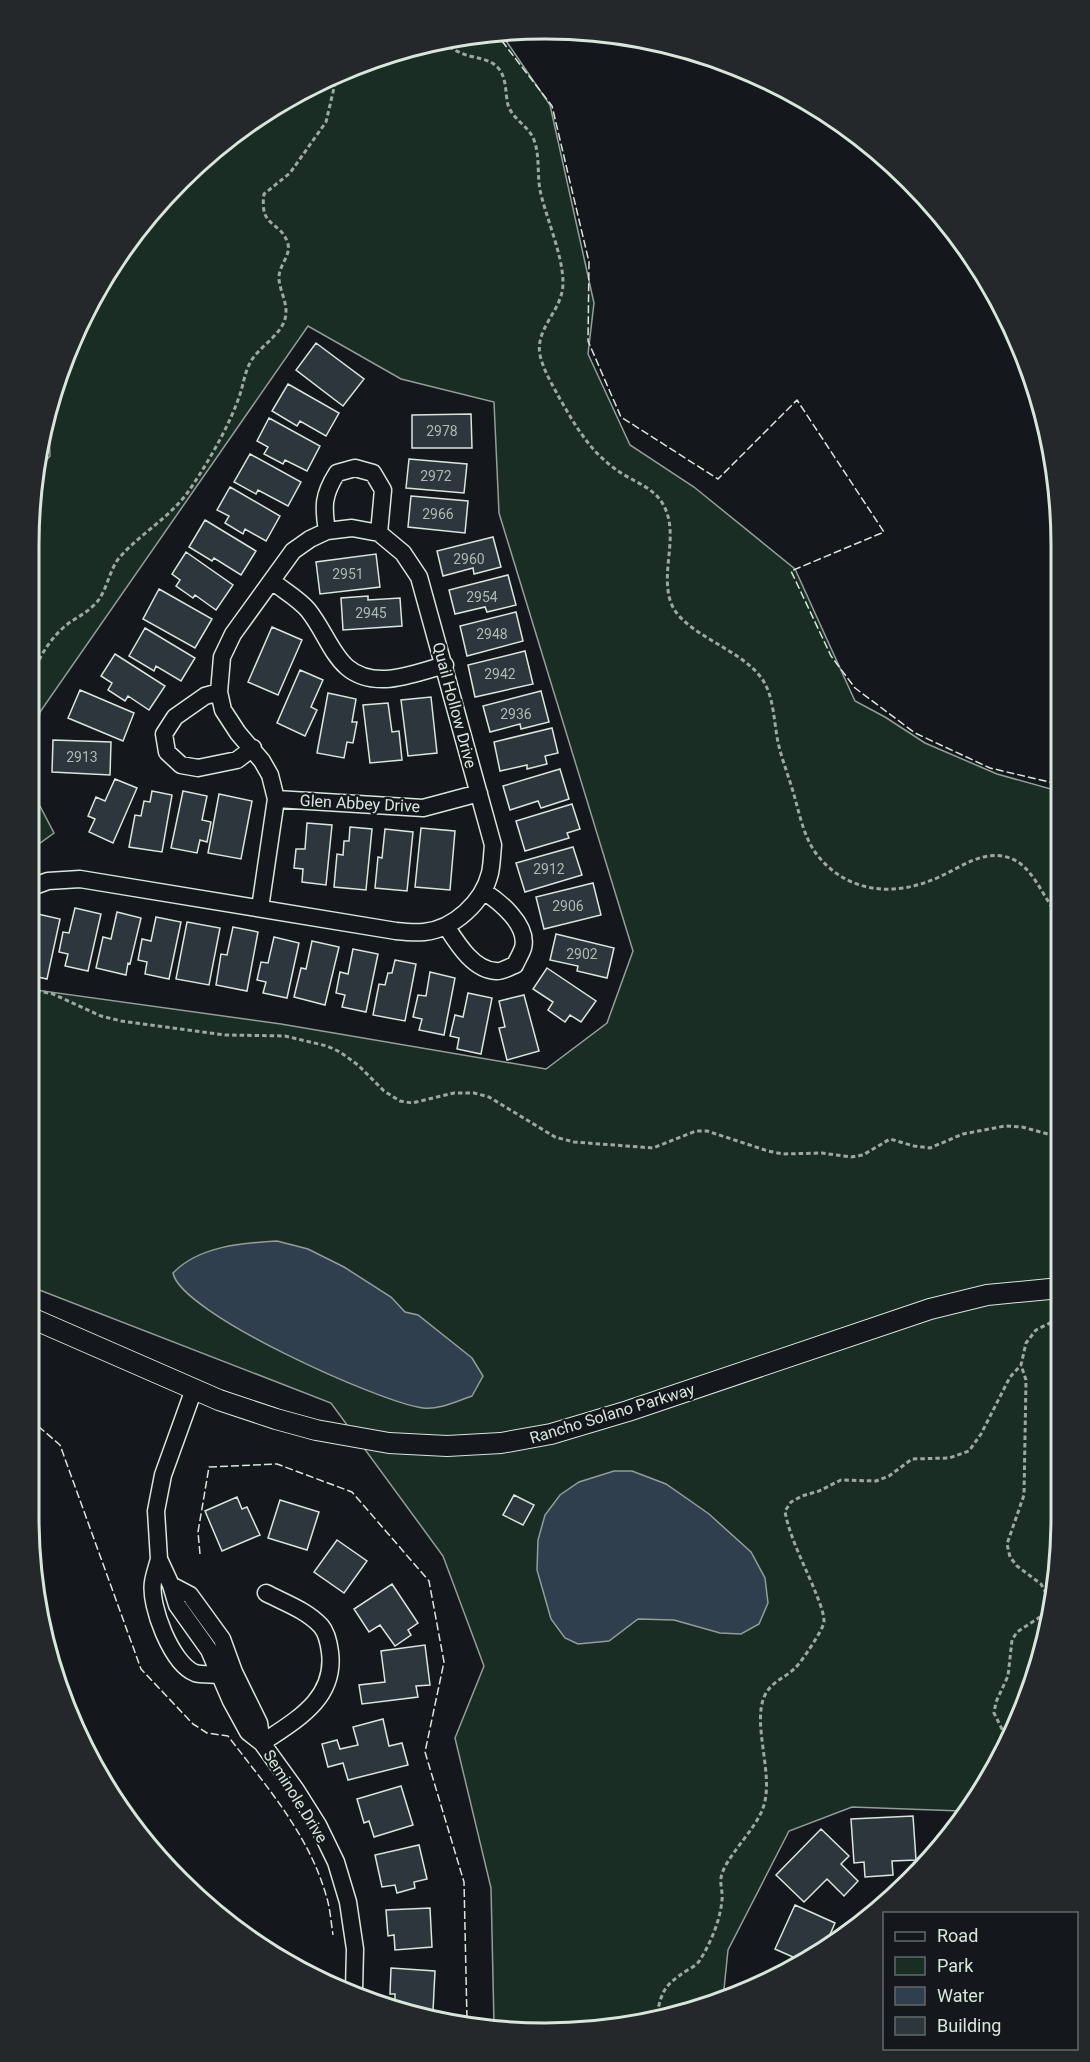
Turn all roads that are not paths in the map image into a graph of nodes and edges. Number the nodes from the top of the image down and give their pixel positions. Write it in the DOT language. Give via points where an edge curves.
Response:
graph roads {
  1 [pos="327,531"];
  2 [pos="379,533"];
  3 [pos="272,581"];
  4 [pos="445,665"];
  5 [pos="219,692"];
  6 [pos="253,748"];
  7 [pos="479,793"];
  8 [pos="276,799"];
  9 [pos="39,884"];
  10 [pos="483,891"];
  11 [pos="260,908"];
  12 [pos="446,926"];
  13 [pos="1051,1289"];
  14 [pos="39,1321"];
  15 [pos="194,1389"];
  16 [pos="159,1559"];
  17 [pos="171,1585"];
  18 [pos="266,1593"];
  19 [pos="219,1675"];
  20 [pos="262,1743"];
  21 [pos="354,1985"];
  1 -- 2 [label="street" via="352,528"];
  1 -- 2 [label="street" via="323,508 327,489 337,473 355,468 374,473 383,490"];
  1 -- 3 [label="street" via="293,551"];
  2 -- 4 [label="street, Quail Hollow Drive" via="403,553 419,577"];
  3 -- 4 [label="street" via="307,609 340,661 352,671 388,679"];
  3 -- 5 [label="street" via="233,634 222,657"];
  4 -- 7 [label="street, Quail Hollow Drive"];
  5 -- 6 [label="street" via="223,710"];
  5 -- 6 [label="street" via="205,696 175,717 164,734 167,752 181,765 198,768 237,760"];
  6 -- 8 [label="street" via="270,775"];
  7 -- 8 [label="street, Glen Abbey Drive" via="423,808"];
  7 -- 10 [label="street, Quail Hollow Drive" via="492,845 490,874"];
  8 -- 11 [label="street"];
  9 -- 11 [label="street, Quail Hollow Drive" via="80,879"];
  10 -- 12 [label="street, Quail Hollow Drive" via="468,911"];
  10 -- 12 [label="street" via="520,927 524,946 515,965 497,972 479,966"];
  11 -- 12 [label="street, Quail Hollow Drive" via="396,932 425,932"];
  13 -- 15 [label="street, Rancho Solano Parkway" via="987,1295 930,1309 628,1411 551,1434 501,1443 389,1443 316,1430"];
  14 -- 15 [label="street, Rancho Solano Parkway"];
  15 -- 16 [label="street, Seminole Drive" via="163,1475 156,1511"];
  16 -- 17 [label="street, Seminole Drive"];
  16 -- 19 [label="street, Seminole Drive" via="152,1584 156,1612 166,1637 183,1664 195,1673"];
  17 -- 19 [label="street, Seminole Drive" via="177,1605 209,1650"];
  17 -- 20 [label="street, Seminole Drive" via="190,1595 222,1639 259,1724"];
  18 -- 20 [label="street" via="308,1615 323,1628 331,1665 326,1688 311,1708"];
  19 -- 20 [label="street, Seminole Drive" via="248,1732"];
  20 -- 21 [label="street, Seminole Drive" via="318,1825 336,1862 348,1902 355,1949"];
}
